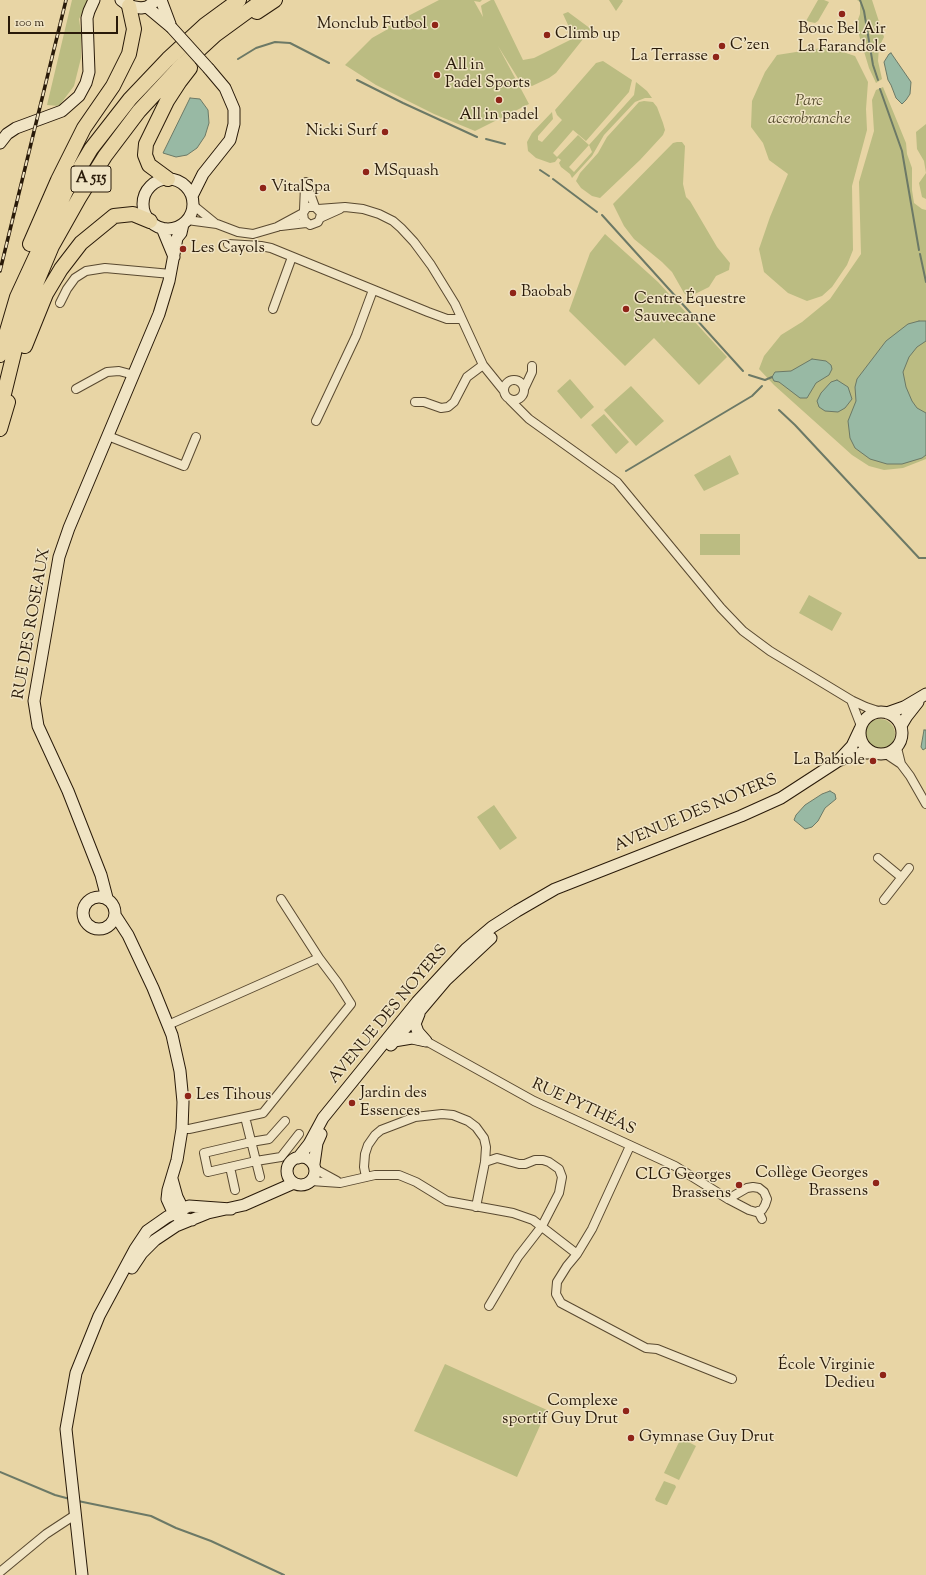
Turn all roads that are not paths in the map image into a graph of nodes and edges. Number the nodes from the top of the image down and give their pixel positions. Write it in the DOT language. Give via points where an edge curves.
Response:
graph roads {
  1 [pos="94,0"];
  2 [pos="99,0"];
  3 [pos="157,0"];
  4 [pos="160,0"];
  5 [pos="239,0"];
  6 [pos="263,0"];
  7 [pos="275,0"];
  8 [pos="125,3"];
  9 [pos="147,6"];
  10 [pos="88,11"];
  11 [pos="171,27"];
  12 [pos="0,143"];
  13 [pos="204,174"];
  14 [pos="168,179"];
  15 [pos="183,184"];
  16 [pos="193,201"];
  17 [pos="345,207"];
  18 [pos="317,208"];
  19 [pos="303,211"];
  20 [pos="320,218"];
  21 [pos="150,221"];
  22 [pos="185,222"];
  23 [pos="306,223"];
  24 [pos="217,224"];
  25 [pos="277,227"];
  26 [pos="162,228"];
  27 [pos="228,244"];
  28 [pos="292,256"];
  29 [pos="174,257"];
  30 [pos="171,274"];
  31 [pos="373,290"];
  32 [pos="60,303"];
  33 [pos="273,309"];
  34 [pos="461,319"];
  35 [pos="0,332"];
  36 [pos="0,355"];
  37 [pos="485,368"];
  38 [pos="134,375"];
  39 [pos="512,381"];
  40 [pos="76,389"];
  41 [pos="504,391"];
  42 [pos="524,391"];
  43 [pos="510,400"];
  44 [pos="415,402"];
  45 [pos="0,410"];
  46 [pos="529,419"];
  47 [pos="316,421"];
  48 [pos="0,429"];
  49 [pos="108,436"];
  50 [pos="196,437"];
  51 [pos="926,694"];
  52 [pos="851,700"];
  53 [pos="884,712"];
  54 [pos="901,726"];
  55 [pos="861,727"];
  56 [pos="897,748"];
  57 [pos="873,753"];
  58 [pos="886,754"];
  59 [pos="838,761"];
  60 [pos="901,764"];
  61 [pos="926,804"];
  62 [pos="878,858"];
  63 [pos="909,868"];
  64 [pos="901,877"];
  65 [pos="102,897"];
  66 [pos="281,899"];
  67 [pos="884,900"];
  68 [pos="113,920"];
  69 [pos="319,958"];
  70 [pos="418,1006"];
  71 [pos="168,1025"];
  72 [pos="406,1027"];
  73 [pos="412,1038"];
  74 [pos="426,1041"];
  75 [pos="394,1042"];
  76 [pos="245,1117"];
  77 [pos="285,1121"];
  78 [pos="182,1129"];
  79 [pos="300,1134"];
  80 [pos="251,1142"];
  81 [pos="630,1146"];
  82 [pos="298,1158"];
  83 [pos="256,1161"];
  84 [pos="485,1162"];
  85 [pos="314,1166"];
  86 [pos="230,1167"];
  87 [pos="288,1171"];
  88 [pos="260,1177"];
  89 [pos="366,1177"];
  90 [pos="311,1181"];
  91 [pos="294,1183"];
  92 [pos="340,1183"];
  93 [pos="235,1190"];
  94 [pos="263,1197"];
  95 [pos="728,1199"];
  96 [pos="476,1207"];
  97 [pos="231,1209"];
  98 [pos="758,1211"];
  99 [pos="179,1213"];
  100 [pos="762,1219"];
  101 [pos="192,1220"];
  102 [pos="542,1226"];
  103 [pos="161,1236"];
  104 [pos="577,1254"];
  105 [pos="489,1306"];
  106 [pos="99,1316"];
  107 [pos="732,1379"];
  108 [pos="70,1518"];
  109 [pos="0,1572"];
  110 [pos="82,1575"];
  1 -- 10 [label="main road"];
  2 -- 10 [label="main road"];
  3 -- 9 [label="main road"];
  4 -- 11 [label="main road"];
  5 -- 36 [label="highway, A 515" via="168,59 130,99 91,149 66,190 37,251 17,297"];
  6 -- 45 [label="highway, A 515" via="215,35 177,70 139,111 105,156 52,246 31,296"];
  7 -- 14 [label="highway" via="215,44 190,69 167,101 148,138 145,155 149,165"];
  8 -- 9 [label="main road" via="141,8"];
  8 -- 35 [label="highway" via="134,29 129,54 113,86 84,128 58,180 32,241"];
  9 -- 11 [label="main road"];
  10 -- 12 [label="main road" via="89,72 79,96 62,111 16,128"];
  11 -- 13 [label="main road, bridge" via="225,88 234,109 230,140"];
  13 -- 15 [label="main road"];
  13 -- 16 [label="main road"];
  14 -- 15 [label="main road"];
  14 -- 21 [label="main road" via="160,180 146,194 143,206"];
  15 -- 16 [label="main road"];
  16 -- 22 [label="main road" via="192,213"];
  16 -- 24 [label="street"];
  17 -- 18 [label="street"];
  17 -- 20 [label="street"];
  17 -- 34 [label="street" via="379,214 401,228 431,266 455,304"];
  18 -- 19 [label="street" via="307,207"];
  18 -- 19 [label="street" via="306,182"];
  18 -- 20 [label="street" via="321,213"];
  19 -- 23 [label="street" via="302,217"];
  19 -- 25 [label="street"];
  20 -- 23 [label="street" via="315,224"];
  21 -- 26 [label="main road"];
  21 -- 48 [label="highway" via="133,214 114,216 81,243 61,269 46,294 27,339"];
  22 -- 24 [label="street"];
  22 -- 26 [label="main road" via="177,228"];
  22 -- 29 [label="main road, RUE DES ROSEAUX" via="177,238"];
  23 -- 25 [label="street"];
  24 -- 25 [label="street" via="248,234"];
  26 -- 29 [label="main road"];
  27 -- 28 [label="street" via="261,246"];
  28 -- 31 [label="street"];
  28 -- 33 [label="street"];
  29 -- 30 [label="main road, RUE DES ROSEAUX"];
  30 -- 32 [label="street" via="105,268 86,271 75,278"];
  30 -- 38 [label="main road, RUE DES ROSEAUX" via="159,314"];
  31 -- 34 [label="street" via="447,319"];
  31 -- 47 [label="street" via="356,336"];
  34 -- 37 [label="street"];
  37 -- 39 [label="street"];
  37 -- 41 [label="street"];
  37 -- 44 [label="street" via="467,377 448,408"];
  38 -- 40 [label="street" via="119,371 107,372"];
  38 -- 49 [label="main road, RUE DES ROSEAUX"];
  39 -- 41 [label="street" via="504,387"];
  39 -- 42 [label="street" via="523,385"];
  39 -- 42 [label="street" via="527,374 532,366"];
  41 -- 43 [label="street"];
  42 -- 43 [label="street" via="518,400"];
  42 -- 46 [label="street" via="523,401"];
  43 -- 46 [label="street"];
  46 -- 52 [label="street" via="617,482 743,631 770,651"];
  49 -- 50 [label="street" via="184,466"];
  49 -- 65 [label="main road, RUE DES ROSEAUX" via="59,556 34,701 38,726 68,791 103,883"];
  51 -- 53 [label="main road" via="904,707"];
  51 -- 54 [label="main road"];
  52 -- 53 [label="street" via="866,708"];
  52 -- 55 [label="street"];
  53 -- 54 [label="main road" via="898,720"];
  53 -- 55 [label="main road" via="868,716"];
  54 -- 56 [label="main road" via="902,737"];
  55 -- 57 [label="main road" via="861,740"];
  55 -- 59 [label="main road, AVENUE DES NOYERS" via="852,746"];
  56 -- 58 [label="main road"];
  56 -- 60 [label="street"];
  57 -- 58 [label="main road"];
  57 -- 59 [label="main road, AVENUE DES NOYERS" via="860,753"];
  58 -- 60 [label="street"];
  59 -- 70 [label="main road, AVENUE DES NOYERS" via="781,798 584,878 524,913 498,932"];
  60 -- 61 [label="street"];
  62 -- 64 [label="street"];
  63 -- 64 [label="street"];
  64 -- 67 [label="street"];
  65 -- 68 [label="main road, RUE DES ROSEAUX" via="114,905"];
  65 -- 68 [label="main road" via="88,901 84,906 86,922 94,928 106,928"];
  66 -- 69 [label="street"];
  68 -- 71 [label="main road" via="128,935"];
  69 -- 71 [label="street"];
  69 -- 76 [label="street" via="351,1004 263,1113"];
  70 -- 72 [label="main road, AVENUE DES NOYERS"];
  70 -- 74 [label="main road" via="415,1024"];
  70 -- 82 [label="main road, AVENUE DES NOYERS" via="323,1118"];
  71 -- 78 [label="main road" via="180,1071"];
  72 -- 73 [label="main road"];
  72 -- 75 [label="main road, AVENUE DES NOYERS"];
  73 -- 74 [label="main road"];
  73 -- 75 [label="main road"];
  74 -- 81 [label="street, RUE PYTHÉAS" via="534,1101"];
  75 -- 85 [label="main road, AVENUE DES NOYERS" via="322,1131 317,1142"];
  76 -- 78 [label="street"];
  76 -- 80 [label="street"];
  77 -- 80 [label="street" via="270,1139"];
  78 -- 99 [label="main road" via="167,1199"];
  79 -- 83 [label="street" via="281,1157"];
  80 -- 83 [label="street"];
  80 -- 86 [label="street" via="204,1153 208,1172"];
  81 -- 95 [label="street, RUE PYTHÉAS" via="675,1166"];
  81 -- 104 [label="street" via="592,1229"];
  82 -- 85 [label="main road" via="307,1158"];
  82 -- 87 [label="main road" via="290,1163"];
  83 -- 86 [label="street"];
  83 -- 88 [label="street"];
  84 -- 89 [label="street" via="484,1138 468,1121 442,1114 415,1117 381,1130 375,1135 365,1154"];
  84 -- 96 [label="street"];
  84 -- 102 [label="street" via="497,1158 519,1164 543,1160 559,1169 562,1185"];
  85 -- 90 [label="main road" via="314,1178"];
  85 -- 92 [label="street"];
  86 -- 93 [label="street"];
  87 -- 91 [label="main road" via="290,1180"];
  87 -- 94 [label="main road"];
  89 -- 92 [label="street"];
  89 -- 96 [label="street" via="399,1174 447,1201"];
  90 -- 91 [label="main road" via="303,1185"];
  90 -- 92 [label="street"];
  91 -- 94 [label="main road"];
  94 -- 97 [label="main road"];
  95 -- 98 [label="street, RUE PYTHÉAS" via="749,1210"];
  95 -- 98 [label="street" via="747,1188 759,1188 767,1199"];
  96 -- 102 [label="street" via="526,1217"];
  97 -- 99 [label="main road" via="189,1206"];
  97 -- 101 [label="main road" via="208,1213"];
  98 -- 100 [label="street"];
  99 -- 101 [label="main road"];
  99 -- 103 [label="main road" via="164,1228"];
  99 -- 106 [label="main road" via="147,1231"];
  101 -- 103 [label="main road" via="176,1226"];
  102 -- 104 [label="street"];
  102 -- 105 [label="street" via="518,1256"];
  103 -- 106 [label="main road" via="142,1253"];
  104 -- 107 [label="street" via="557,1282 556,1294 560,1303 646,1348 657,1349"];
  106 -- 108 [label="main road" via="76,1373 66,1429 73,1499"];
  108 -- 109 [label="street"];
  108 -- 110 [label="main road"];
}
